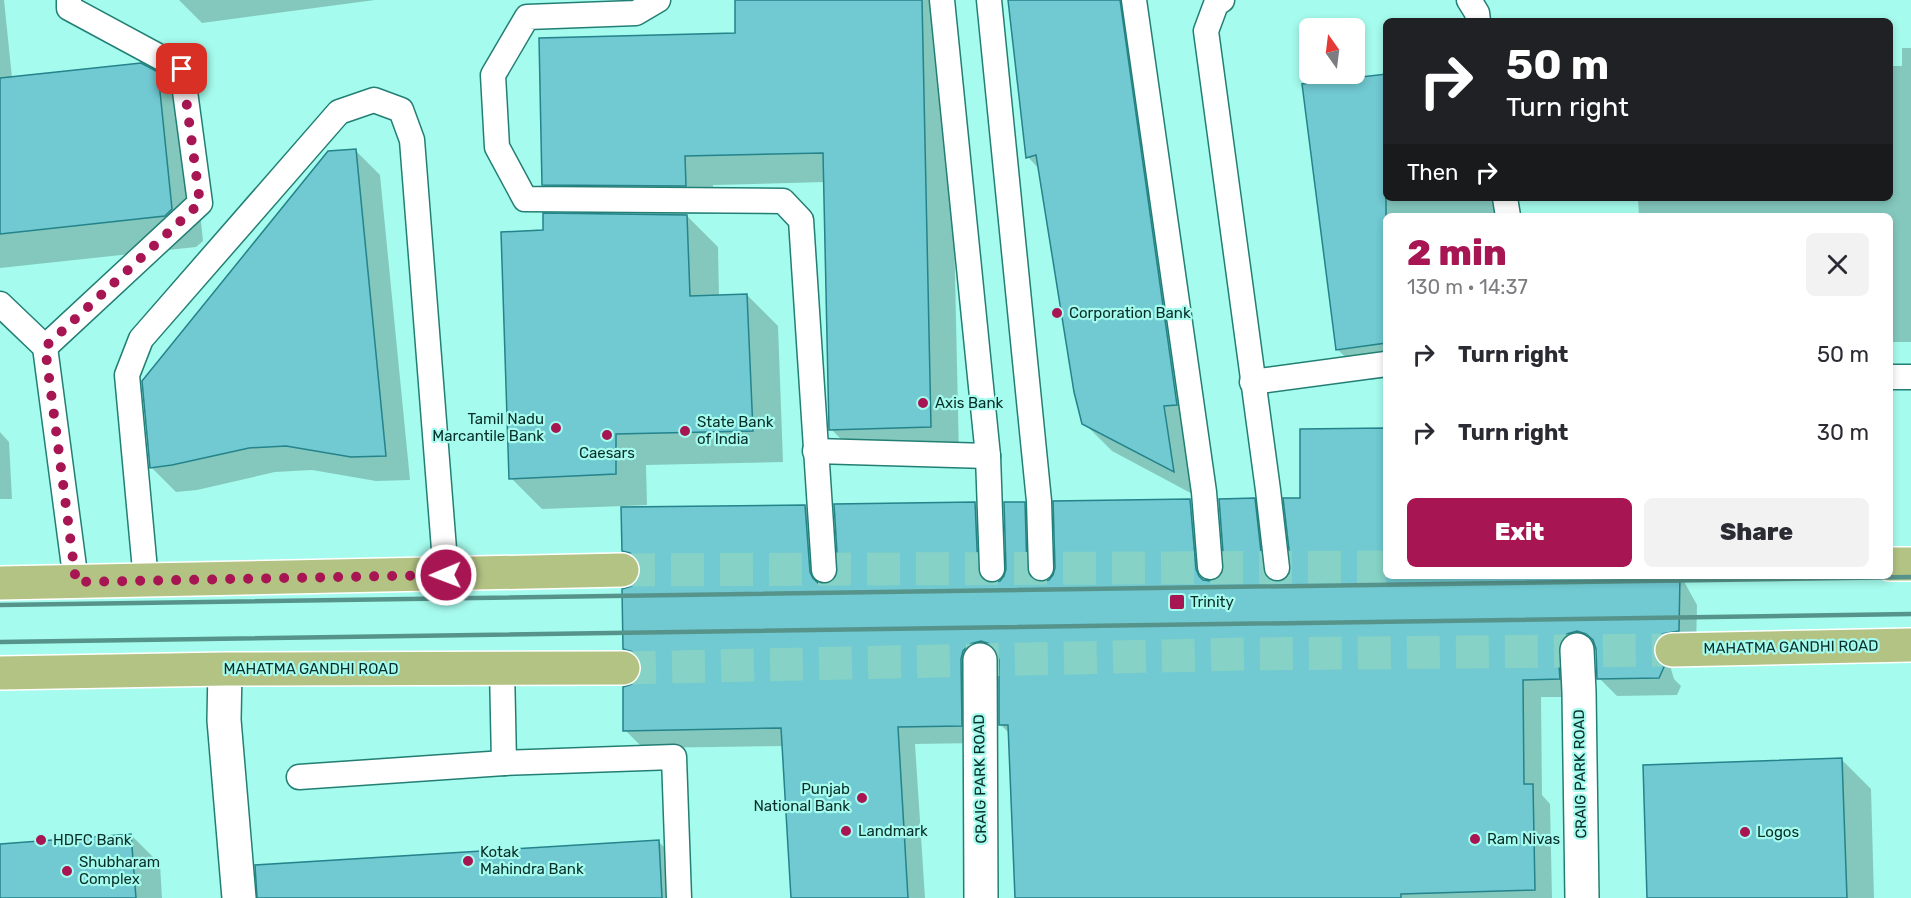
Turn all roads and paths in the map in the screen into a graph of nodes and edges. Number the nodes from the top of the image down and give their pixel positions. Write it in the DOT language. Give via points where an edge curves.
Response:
graph roads {
  1 [pos="69,0"];
  2 [pos="658,0"];
  3 [pos="942,0"];
  4 [pos="989,0"];
  5 [pos="1134,0"];
  6 [pos="1222,0"];
  7 [pos="1469,0"];
  8 [pos="1478,18"];
  9 [pos="0,304"];
  10 [pos="45,347"];
  11 [pos="1383,364"];
  12 [pos="1893,377"];
  13 [pos="1911,377"];
  14 [pos="1252,382"];
  15 [pos="815,451"];
  16 [pos="988,456"];
  17 [pos="1893,564"];
  18 [pos="1911,564"];
  19 [pos="1210,567"];
  20 [pos="1041,568"];
  21 [pos="1277,568"];
  22 [pos="992,569"];
  23 [pos="622,570"];
  24 [pos="824,570"];
  25 [pos="446,575"];
  26 [pos="146,581"];
  27 [pos="76,582"];
  28 [pos="0,583"];
  29 [pos="1911,645"];
  30 [pos="1577,650"];
  31 [pos="1672,650"];
  32 [pos="980,660"];
  33 [pos="502,668"];
  34 [pos="623,668"];
  35 [pos="225,669"];
  36 [pos="0,673"];
  37 [pos="504,763"];
  38 [pos="299,777"];
  39 [pos="239,898"];
  40 [pos="679,898"];
  41 [pos="981,898"];
  42 [pos="1582,898"];
  1 -- 10 [label="lane" via="69,8 182,69 200,203"];
  2 -- 15 [label="lane" via="636,13 527,17 493,75 497,147 525,200 783,201 801,220"];
  3 -- 16 [label="lane"];
  4 -- 20 [label="lane" via="1039,501"];
  5 -- 19 [label="lane" via="1204,492"];
  6 -- 14 [label="lane" via="1216,4 1206,31"];
  7 -- 8 [label="lane"];
  9 -- 10 [label="lane"];
  10 -- 27 [label="lane"];
  11 -- 14 [label="lane"];
  12 -- 13 [label="lane"];
  14 -- 21 [label="lane"];
  15 -- 16 [label="lane"];
  15 -- 24 [label="lane"];
  16 -- 22 [label="lane"];
  17 -- 18 [label="main road"];
  23 -- 25 [label="main road"];
  25 -- 26 [label="main road"];
  25 -- 26 [label="lane" via="412,140 401,110 374,100 339,112 141,339 127,375"];
  26 -- 27 [label="main road"];
  27 -- 28 [label="main road"];
  29 -- 31 [label="main road, MAHATMA GANDHI ROAD"];
  30 -- 42 [label="street, CRAIG PARK ROAD"];
  32 -- 41 [label="street, CRAIG PARK ROAD"];
  33 -- 34 [label="main road, MAHATMA GANDHI ROAD"];
  33 -- 35 [label="main road, MAHATMA GANDHI ROAD"];
  33 -- 37 [label="lane"];
  35 -- 36 [label="main road, MAHATMA GANDHI ROAD"];
  35 -- 39 [label="street" via="224,720"];
  37 -- 38 [label="lane"];
  37 -- 40 [label="lane" via="674,757"];
}
